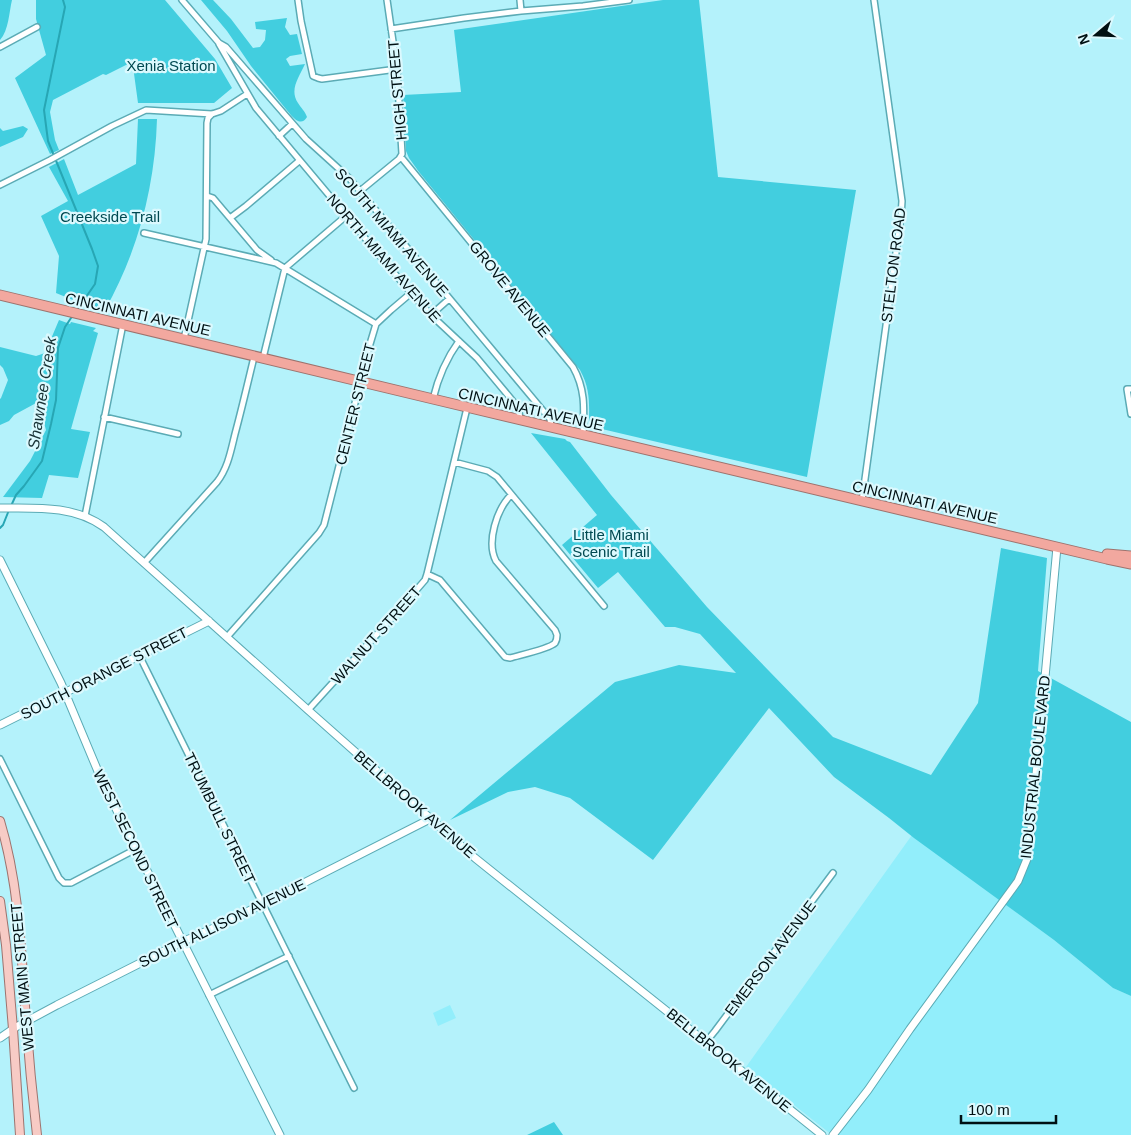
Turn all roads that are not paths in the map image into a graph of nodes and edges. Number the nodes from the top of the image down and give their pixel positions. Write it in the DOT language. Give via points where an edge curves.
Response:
graph roads {
  1 [pos="182,0"];
  2 [pos="298,0"];
  3 [pos="387,0"];
  4 [pos="520,0"];
  5 [pos="629,0"];
  6 [pos="874,0"];
  7 [pos="521,11"];
  8 [pos="37,27"];
  9 [pos="391,29"];
  10 [pos="219,43"];
  11 [pos="0,47"];
  12 [pos="397,70"];
  13 [pos="248,94"];
  14 [pos="212,114"];
  15 [pos="292,124"];
  16 [pos="279,136"];
  17 [pos="401,157"];
  18 [pos="299,161"];
  19 [pos="0,185"];
  20 [pos="360,191"];
  21 [pos="207,196"];
  22 [pos="346,216"];
  23 [pos="230,218"];
  24 [pos="144,232"];
  25 [pos="205,246"];
  26 [pos="276,263"];
  27 [pos="285,268"];
  28 [pos="412,293"];
  29 [pos="0,295"];
  30 [pos="449,298"];
  31 [pos="431,315"];
  32 [pos="123,324"];
  33 [pos="376,324"];
  34 [pos="184,339"];
  35 [pos="459,341"];
  36 [pos="258,358"];
  37 [pos="361,382"];
  38 [pos="1131,389"];
  39 [pos="433,399"];
  40 [pos="467,408"];
  41 [pos="1131,414"];
  42 [pos="104,417"];
  43 [pos="520,420"];
  44 [pos="551,427"];
  45 [pos="178,434"];
  46 [pos="583,435"];
  47 [pos="454,462"];
  48 [pos="511,495"];
  49 [pos="862,501"];
  50 [pos="1,508"];
  51 [pos="86,516"];
  52 [pos="1057,547"];
  53 [pos="1131,556"];
  54 [pos="0,560"];
  55 [pos="144,563"];
  56 [pos="1131,564"];
  57 [pos="427,574"];
  58 [pos="604,606"];
  59 [pos="209,621"];
  60 [pos="226,637"];
  61 [pos="139,655"];
  62 [pos="66,693"];
  63 [pos="308,710"];
  64 [pos="0,725"];
  65 [pos="0,759"];
  66 [pos="430,819"];
  67 [pos="0,821"];
  68 [pos="136,849"];
  69 [pos="833,873"];
  70 [pos="0,901"];
  71 [pos="263,904"];
  72 [pos="182,942"];
  73 [pos="289,956"];
  74 [pos="209,995"];
  75 [pos="27,1022"];
  76 [pos="13,1029"];
  77 [pos="0,1038"];
  78 [pos="706,1042"];
  79 [pos="354,1088"];
  80 [pos="20,1135"];
  81 [pos="37,1135"];
  82 [pos="280,1135"];
  83 [pos="822,1135"];
  84 [pos="833,1135"];
  1 -- 10 [label="street, SOUTH MIAMI AVENUE"];
  2 -- 12 [label="street" via="313,76 322,79"];
  3 -- 9 [label="street, HIGH STREET"];
  4 -- 7 [label="street"];
  5 -- 7 [label="street"];
  6 -- 49 [label="street, STELTON ROAD" via="902,201"];
  7 -- 9 [label="street"];
  8 -- 11 [label="street"];
  9 -- 12 [label="street, HIGH STREET"];
  10 -- 13 [label="street, NORTH MIAMI AVENUE"];
  10 -- 15 [label="street, SOUTH MIAMI AVENUE" via="226,47"];
  12 -- 17 [label="street, HIGH STREET"];
  13 -- 14 [label="street"];
  13 -- 16 [label="street, NORTH MIAMI AVENUE"];
  14 -- 19 [label="street" via="146,110"];
  14 -- 21 [label="street" via="207,122"];
  15 -- 16 [label="street"];
  15 -- 20 [label="street, SOUTH MIAMI AVENUE"];
  16 -- 18 [label="street, NORTH MIAMI AVENUE"];
  17 -- 20 [label="street, HIGH STREET"];
  17 -- 46 [label="street, GROVE AVENUE" via="573,367 584,395"];
  18 -- 22 [label="street, NORTH MIAMI AVENUE"];
  18 -- 23 [label="street"];
  20 -- 30 [label="street, SOUTH MIAMI AVENUE"];
  21 -- 23 [label="street" via="213,198"];
  21 -- 25 [label="street"];
  22 -- 27 [label="street"];
  22 -- 28 [label="street, NORTH MIAMI AVENUE"];
  23 -- 26 [label="street" via="257,250"];
  24 -- 25 [label="street, CENTER STREET"];
  25 -- 26 [label="street, CENTER STREET"];
  25 -- 34 [label="street"];
  26 -- 27 [label="street, CENTER STREET"];
  27 -- 33 [label="street, CENTER STREET"];
  27 -- 36 [label="street"];
  28 -- 31 [label="street, NORTH MIAMI AVENUE"];
  28 -- 33 [label="street"];
  29 -- 32 [label="highway, CINCINNATI AVENUE"];
  30 -- 31 [label="street"];
  30 -- 44 [label="street, SOUTH MIAMI AVENUE" via="545,413"];
  31 -- 35 [label="street, NORTH MIAMI AVENUE"];
  32 -- 34 [label="highway, CINCINNATI AVENUE"];
  32 -- 42 [label="street"];
  33 -- 37 [label="street, CENTER STREET"];
  34 -- 36 [label="highway, CINCINNATI AVENUE"];
  35 -- 39 [label="street" via="442,369"];
  35 -- 43 [label="street, NORTH MIAMI AVENUE" via="517,406"];
  36 -- 37 [label="highway, CINCINNATI AVENUE"];
  36 -- 55 [label="street" via="223,473"];
  37 -- 39 [label="highway, CINCINNATI AVENUE"];
  37 -- 60 [label="street, CENTER STREET" via="324,525"];
  38 -- 41 [label="street" via="1128,390"];
  39 -- 40 [label="highway, CINCINNATI AVENUE"];
  40 -- 43 [label="highway, CINCINNATI AVENUE"];
  40 -- 47 [label="street, WALNUT STREET"];
  42 -- 45 [label="street"];
  42 -- 51 [label="street"];
  43 -- 44 [label="highway, CINCINNATI AVENUE"];
  44 -- 46 [label="highway, CINCINNATI AVENUE"];
  46 -- 49 [label="highway, CINCINNATI AVENUE"];
  47 -- 48 [label="street" via="492,473"];
  47 -- 57 [label="street, WALNUT STREET"];
  48 -- 57 [label="street" via="496,520 492,543 494,556 555,630 557,639 552,645 505,657 440,580"];
  48 -- 58 [label="street"];
  49 -- 52 [label="highway, CINCINNATI AVENUE"];
  50 -- 51 [label="street, BELLBROOK AVENUE" via="48,508"];
  51 -- 55 [label="street, BELLBROOK AVENUE" via="104,527"];
  52 -- 53 [label="highway, CINCINNATI AVENUE"];
  52 -- 56 [label="highway, CINCINNATI AVENUE"];
  52 -- 84 [label="street, INDUSTRIAL BOULEVARD" via="1031,829 1024,866 1018,880"];
  54 -- 62 [label="street, WEST SECOND STREET"];
  55 -- 59 [label="street, BELLBROOK AVENUE"];
  57 -- 63 [label="street, WALNUT STREET" via="423,583"];
  59 -- 60 [label="street, BELLBROOK AVENUE"];
  59 -- 61 [label="street, SOUTH ORANGE STREET"];
  60 -- 63 [label="street, BELLBROOK AVENUE"];
  61 -- 62 [label="street, SOUTH ORANGE STREET"];
  61 -- 71 [label="street, TRUMBULL STREET"];
  62 -- 64 [label="street, SOUTH ORANGE STREET"];
  62 -- 68 [label="street, WEST SECOND STREET" via="100,778"];
  63 -- 66 [label="street, BELLBROOK AVENUE"];
  65 -- 68 [label="street" via="64,883 71,883"];
  66 -- 71 [label="street, SOUTH ALLISON AVENUE"];
  66 -- 78 [label="street, BELLBROOK AVENUE"];
  67 -- 75 [label="main road, WEST MAIN STREET" via="16,898"];
  68 -- 72 [label="street, WEST SECOND STREET"];
  69 -- 78 [label="street, EMERSON AVENUE"];
  70 -- 76 [label="main road, WEST MAIN STREET"];
  71 -- 72 [label="street, SOUTH ALLISON AVENUE"];
  71 -- 73 [label="street, TRUMBULL STREET"];
  72 -- 74 [label="street, WEST SECOND STREET"];
  72 -- 75 [label="street, SOUTH ALLISON AVENUE"];
  73 -- 74 [label="street"];
  73 -- 79 [label="street, TRUMBULL STREET"];
  74 -- 82 [label="street, WEST SECOND STREET"];
  75 -- 76 [label="street, SOUTH ALLISON AVENUE"];
  75 -- 81 [label="main road, WEST MAIN STREET"];
  76 -- 77 [label="street, SOUTH ALLISON AVENUE"];
  76 -- 80 [label="main road, WEST MAIN STREET"];
  78 -- 83 [label="street, BELLBROOK AVENUE"];
}
